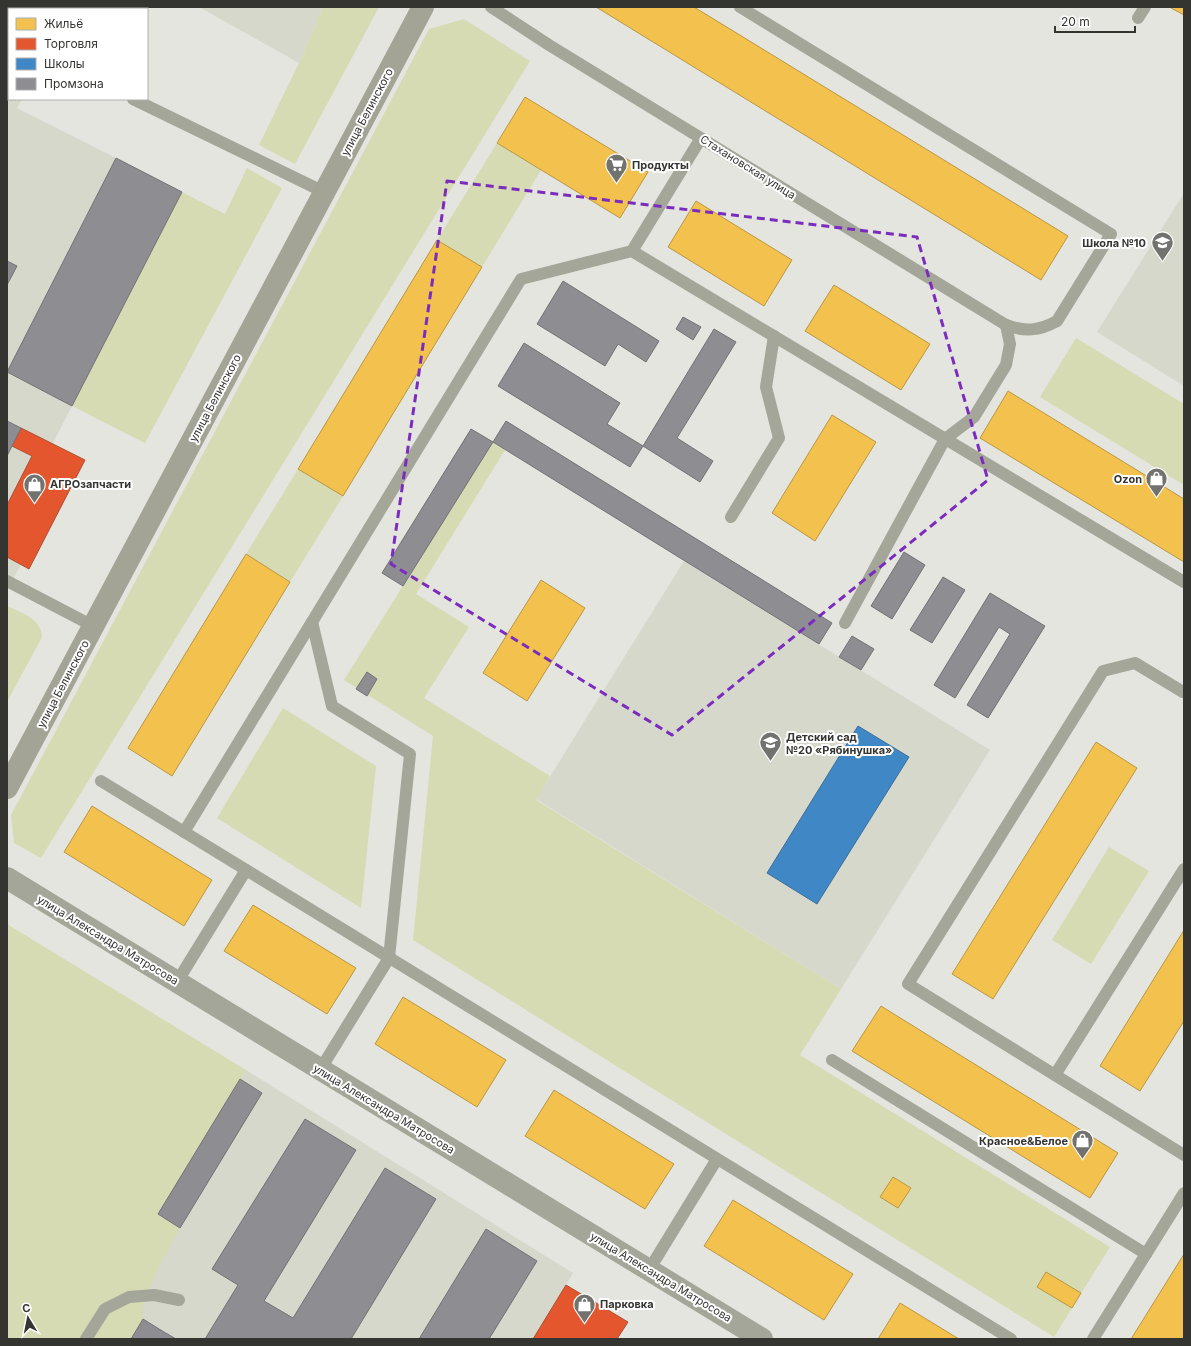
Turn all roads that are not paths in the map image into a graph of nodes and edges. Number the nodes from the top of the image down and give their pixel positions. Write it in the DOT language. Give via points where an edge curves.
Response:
graph roads {
  1 [pos="423,7"];
  2 [pos="491,7"];
  3 [pos="740,7"];
  4 [pos="1145,7"];
  5 [pos="1138,18"];
  6 [pos="135,100"];
  7 [pos="702,138"];
  8 [pos="324,192"];
  9 [pos="632,252"];
  10 [pos="1006,325"];
  11 [pos="774,336"];
  12 [pos="945,439"];
  13 [pos="731,518"];
  14 [pos="7,581"];
  15 [pos="1184,582"];
  16 [pos="312,622"];
  17 [pos="845,623"];
  18 [pos="93,626"];
  19 [pos="1184,692"];
  20 [pos="101,781"];
  21 [pos="7,788"];
  22 [pos="184,832"];
  23 [pos="1184,869"];
  24 [pos="246,870"];
  25 [pos="7,878"];
  26 [pos="389,958"];
  27 [pos="177,982"];
  28 [pos="832,1060"];
  29 [pos="320,1070"];
  30 [pos="1055,1076"];
  31 [pos="1184,1155"];
  32 [pos="718,1159"];
  33 [pos="1184,1193"];
  34 [pos="1146,1254"];
  35 [pos="649,1270"];
  36 [pos="179,1300"];
  37 [pos="86,1339"];
  38 [pos="762,1339"];
  39 [pos="1011,1339"];
  40 [pos="1093,1339"];
  1 -- 8 [label="street, улица Белинского"];
  2 -- 7 [label="lane, Стахановская улица"];
  3 -- 10 [label="lane, Стахановская улица" via="1111,234 1057,321 1045,328 1032,331 1018,330"];
  4 -- 5 [label="lane"];
  6 -- 8 [label="lane"];
  7 -- 9 [label="lane"];
  7 -- 10 [label="lane, Стахановская улица"];
  8 -- 18 [label="street, улица Белинского"];
  9 -- 11 [label="lane"];
  9 -- 16 [label="lane" via="521,279"];
  10 -- 12 [label="lane" via="1010,344 1006,365 974,417"];
  11 -- 12 [label="lane"];
  11 -- 13 [label="lane" via="766,387 779,438"];
  12 -- 15 [label="lane"];
  12 -- 17 [label="lane"];
  14 -- 18 [label="lane"];
  16 -- 22 [label="lane"];
  16 -- 26 [label="lane" via="332,706 410,754"];
  18 -- 21 [label="street, улица Белинского"];
  19 -- 30 [label="lane" via="1135,663 1103,671 908,984"];
  20 -- 22 [label="lane"];
  22 -- 24 [label="lane"];
  23 -- 30 [label="lane"];
  24 -- 26 [label="lane"];
  24 -- 27 [label="lane"];
  25 -- 27 [label="street, улица Александра Матросова"];
  26 -- 29 [label="lane"];
  26 -- 32 [label="lane"];
  27 -- 29 [label="street, улица Александра Матросова"];
  28 -- 34 [label="lane"];
  29 -- 35 [label="street, улица Александра Матросова"];
  30 -- 31 [label="lane"];
  32 -- 35 [label="lane"];
  32 -- 39 [label="lane"];
  33 -- 34 [label="lane"];
  34 -- 40 [label="lane"];
  35 -- 38 [label="street, улица Александра Матросова"];
  36 -- 37 [label="lane" via="154,1295 129,1297 105,1309"];
}
